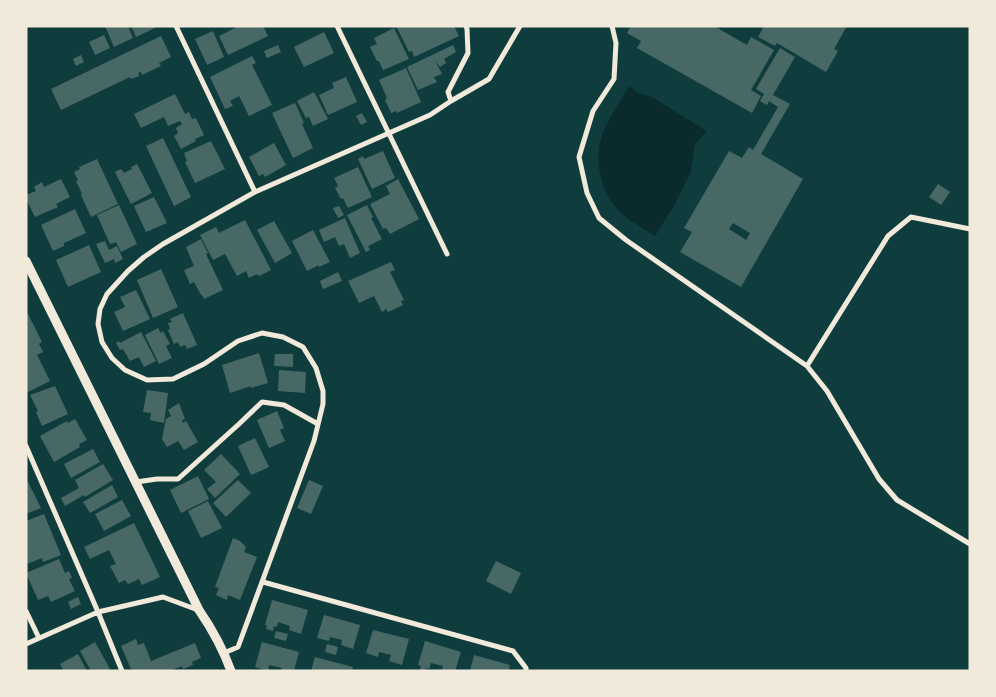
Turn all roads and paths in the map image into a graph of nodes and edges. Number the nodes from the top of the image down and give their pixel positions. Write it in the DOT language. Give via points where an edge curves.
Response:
graph roads {
  1 [pos="176,26"];
  2 [pos="337,26"];
  3 [pos="466,26"];
  4 [pos="520,26"];
  5 [pos="612,26"];
  6 [pos="451,101"];
  7 [pos="389,133"];
  8 [pos="255,192"];
  9 [pos="970,229"];
  10 [pos="447,254"];
  11 [pos="26,262"];
  12 [pos="807,366"];
  13 [pos="318,424"];
  14 [pos="26,446"];
  15 [pos="135,482"];
  16 [pos="970,544"];
  17 [pos="263,582"];
  18 [pos="199,610"];
  19 [pos="26,611"];
  20 [pos="98,612"];
  21 [pos="39,638"];
  22 [pos="26,644"];
  23 [pos="224,653"];
  24 [pos="122,671"];
  25 [pos="231,671"];
  26 [pos="526,671"];
  1 -- 8 [label="street"];
  2 -- 7 [label="street"];
  3 -- 6 [label="street" via="468,53 448,92"];
  4 -- 6 [label="street" via="489,79"];
  5 -- 12 [label="street" via="616,43 614,79 593,111 579,157 587,193 599,218"];
  6 -- 7 [label="street" via="430,115"];
  7 -- 8 [label="street"];
  7 -- 10 [label="street"];
  8 -- 13 [label="street" via="163,244 128,271 107,294 100,309 98,324 102,342 125,370 147,380 173,379 204,364 238,341 262,333 283,336 302,347 316,368 323,391"];
  9 -- 12 [label="street" via="911,217 888,236"];
  11 -- 15 [label="street"];
  12 -- 16 [label="street" via="827,391 879,479 897,500"];
  13 -- 15 [label="street" via="284,405 262,402 178,479"];
  13 -- 17 [label="street"];
  14 -- 20 [label="street"];
  15 -- 18 [label="street"];
  17 -- 23 [label="street" via="238,647"];
  17 -- 26 [label="street" via="514,651"];
  18 -- 20 [label="street" via="163,598"];
  18 -- 23 [label="street"];
  19 -- 21 [label="street"];
  20 -- 21 [label="street"];
  20 -- 24 [label="street"];
  21 -- 22 [label="street"];
  23 -- 25 [label="street"];
}
